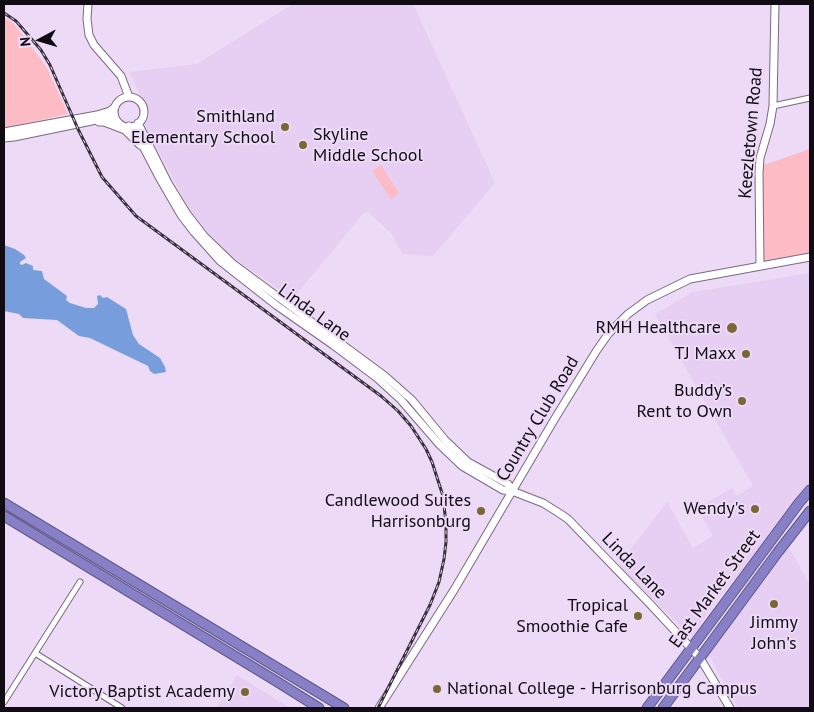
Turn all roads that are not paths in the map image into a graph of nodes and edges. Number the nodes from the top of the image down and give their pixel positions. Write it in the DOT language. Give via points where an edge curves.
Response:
graph roads {
  1 [pos="88,4"];
  2 [pos="775,4"];
  3 [pos="126,97"];
  4 [pos="810,98"];
  5 [pos="773,106"];
  6 [pos="115,107"];
  7 [pos="115,118"];
  8 [pos="138,123"];
  9 [pos="129,126"];
  10 [pos="59,128"];
  11 [pos="4,132"];
  12 [pos="4,138"];
  13 [pos="145,150"];
  14 [pos="810,257"];
  15 [pos="760,266"];
  16 [pos="810,490"];
  17 [pos="512,491"];
  18 [pos="4,503"];
  19 [pos="810,511"];
  20 [pos="4,516"];
  21 [pos="786,521"];
  22 [pos="767,546"];
  23 [pos="778,552"];
  24 [pos="760,575"];
  25 [pos="80,582"];
  26 [pos="692,649"];
  27 [pos="34,653"];
  28 [pos="700,658"];
  29 [pos="4,702"];
  30 [pos="122,708"];
  31 [pos="319,708"];
  32 [pos="344,708"];
  33 [pos="379,708"];
  34 [pos="647,708"];
  35 [pos="663,708"];
  36 [pos="730,708"];
  1 -- 3 [label="street" via="89,35 121,76"];
  2 -- 5 [label="street, Keezletown Road"];
  3 -- 6 [label="street"];
  3 -- 8 [label="street" via="140,102 143,115"];
  4 -- 5 [label="street"];
  5 -- 15 [label="street, Keezletown Road" via="760,158"];
  6 -- 7 [label="street"];
  6 -- 11 [label="street" via="97,114"];
  7 -- 9 [label="street"];
  7 -- 10 [label="street"];
  8 -- 9 [label="street"];
  8 -- 17 [label="street, Linda Lane" via="168,183 204,236 232,263 385,376 412,400 468,462 508,484"];
  9 -- 13 [label="street, Linda Lane"];
  10 -- 12 [label="street"];
  10 -- 13 [label="street" via="104,122 125,130"];
  13 -- 17 [label="street, Linda Lane" via="181,215 220,261 377,378 462,466 502,490"];
  14 -- 15 [label="street, Country Club Road"];
  15 -- 17 [label="street, Country Club Road" via="690,279 647,300 628,314 597,350"];
  16 -- 21 [label="highway, East Market Street"];
  17 -- 26 [label="street, Linda Lane" via="549,506 568,519"];
  17 -- 33 [label="street, Country Club Road"];
  18 -- 32 [label="highway"];
  19 -- 23 [label="highway, East Market Street"];
  20 -- 31 [label="highway"];
  21 -- 22 [label="highway, East Market Street"];
  21 -- 23 [label="highway" via="775,542"];
  22 -- 24 [label="highway" via="770,554"];
  22 -- 26 [label="highway, East Market Street"];
  23 -- 24 [label="highway, East Market Street"];
  24 -- 28 [label="highway, East Market Street"];
  25 -- 27 [label="street"];
  26 -- 28 [label="street, Linda Lane"];
  26 -- 34 [label="highway, East Market Street"];
  27 -- 29 [label="street"];
  27 -- 30 [label="street"];
  28 -- 35 [label="highway, East Market Street"];
  28 -- 36 [label="street, Linda Lane"];
}
